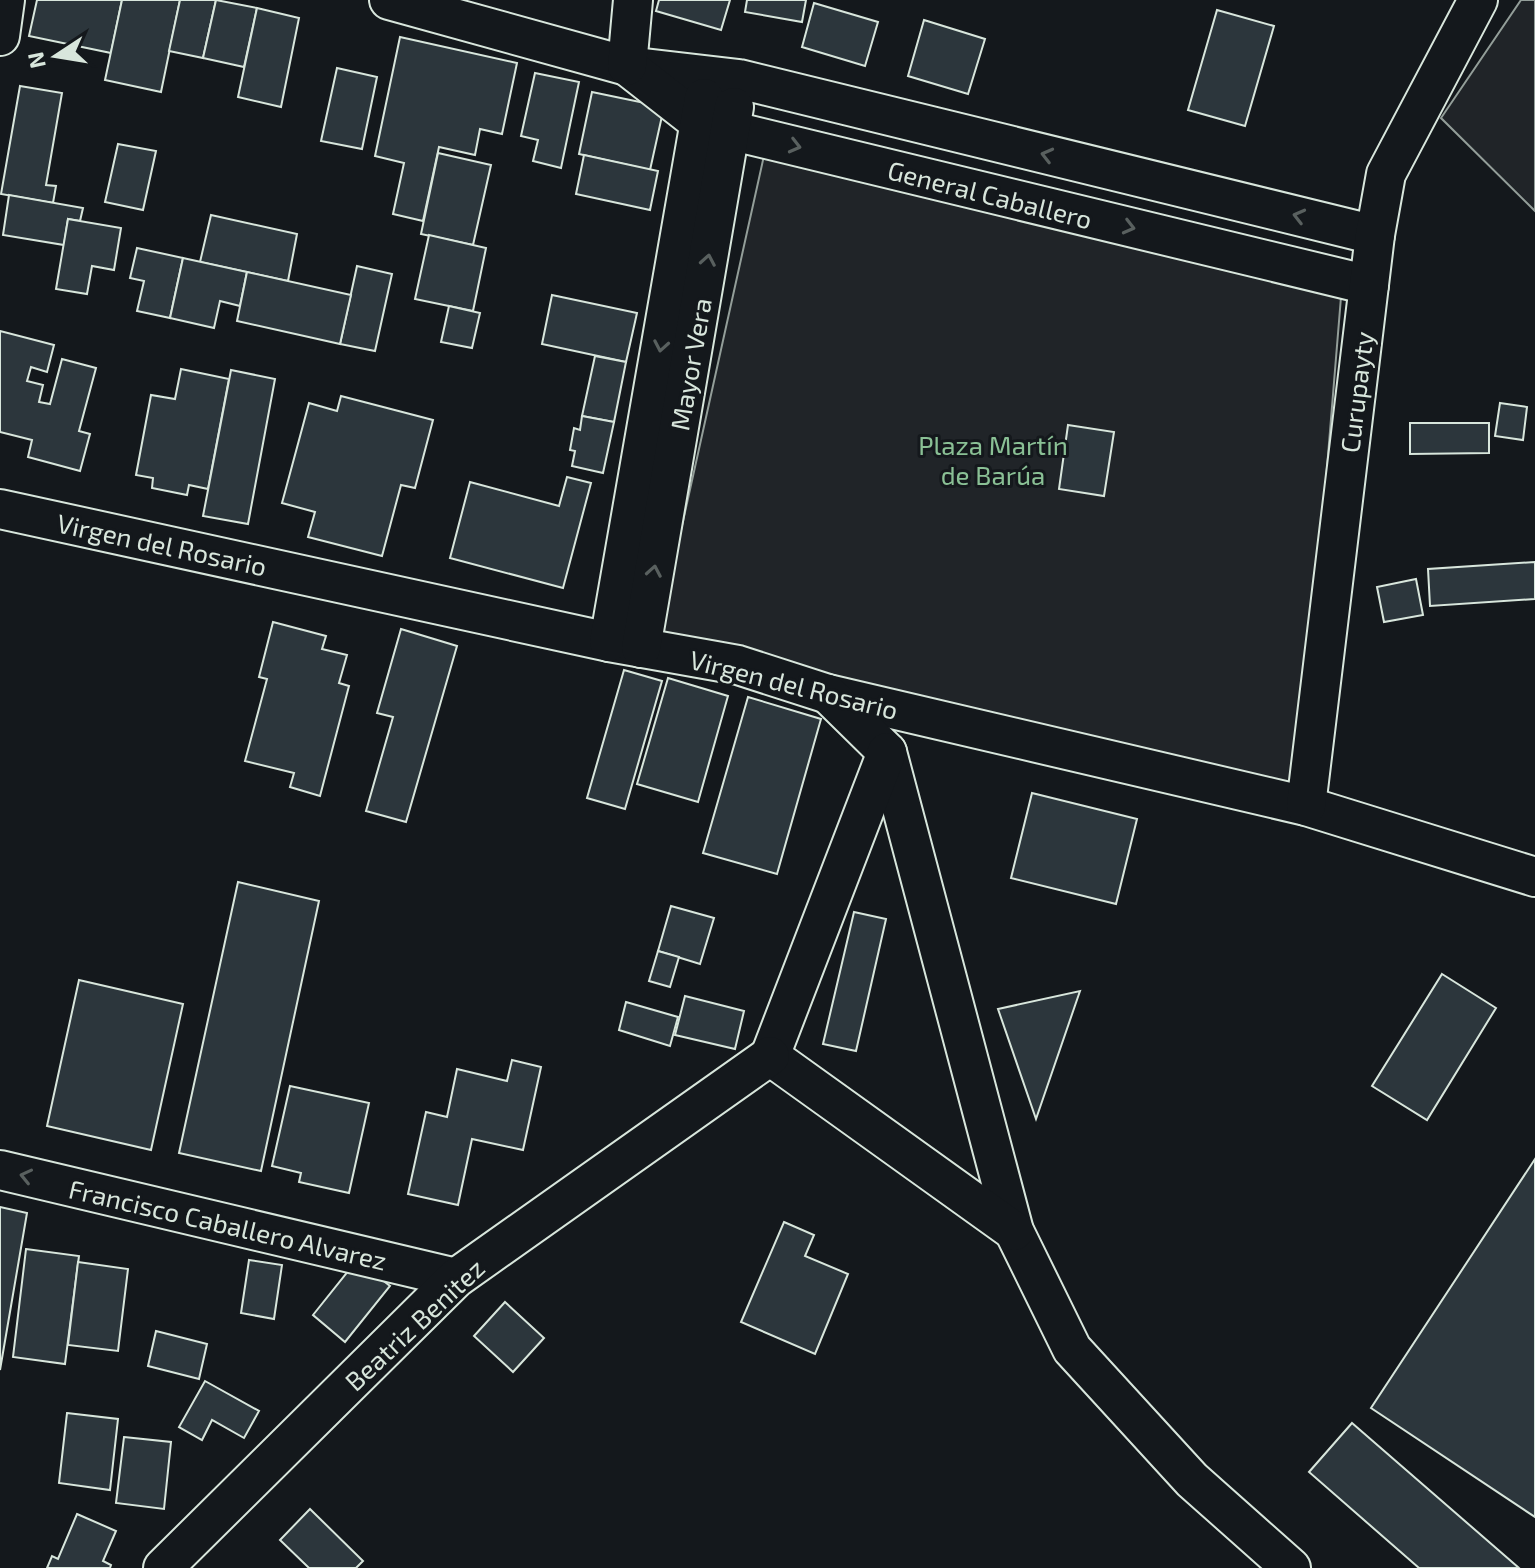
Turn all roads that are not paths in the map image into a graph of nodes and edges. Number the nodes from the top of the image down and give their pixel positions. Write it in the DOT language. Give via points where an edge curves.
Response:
graph roads {
  1 [pos="5,0"];
  2 [pos="389,0"];
  3 [pos="633,0"];
  4 [pos="1478,0"];
  5 [pos="0,36"];
  6 [pos="627,66"];
  7 [pos="724,78"];
  8 [pos="715,127"];
  9 [pos="1375,235"];
  10 [pos="1369,285"];
  11 [pos="0,509"];
  12 [pos="625,645"];
  13 [pos="828,694"];
  14 [pos="887,752"];
  15 [pos="1306,806"];
  16 [pos="1535,877"];
  17 [pos="770,1056"];
  18 [pos="0,1170"];
  19 [pos="1014,1231"];
  20 [pos="456,1278"];
  21 [pos="163,1568"];
  22 [pos="1291,1568"];
  1 -- 5 [label="street"];
  2 -- 6 [label="street, General Caballero"];
  3 -- 6 [label="street"];
  4 -- 9 [label="street, Curupayty" via="1386,174"];
  6 -- 7 [label="street, General Caballero"];
  6 -- 8 [label="street, General Caballero"];
  7 -- 8 [label="street, Mayor Vera"];
  9 -- 7 [label="street, General Caballero, one-way"];
  8 -- 10 [label="street, General Caballero, one-way"];
  8 -- 12 [label="street, Mayor Vera"];
  9 -- 10 [label="street, Curupayty"];
  10 -- 15 [label="street, Curupayty"];
  11 -- 12 [label="street, Virgen del Rosario"];
  12 -- 13 [label="street, Virgen del Rosario" via="738,665"];
  13 -- 14 [label="street"];
  13 -- 15 [label="street, Virgen del Rosario"];
  14 -- 17 [label="street"];
  14 -- 19 [label="street"];
  15 -- 16 [label="street, Virgen del Rosario"];
  17 -- 19 [label="street"];
  17 -- 20 [label="street, Beatriz Benitez"];
  20 -- 18 [label="street, Francisco Caballero Alvarez, one-way"];
  19 -- 22 [label="street" via="1072,1349 1192,1480"];
  20 -- 21 [label="street, Beatriz Benitez"];
}
